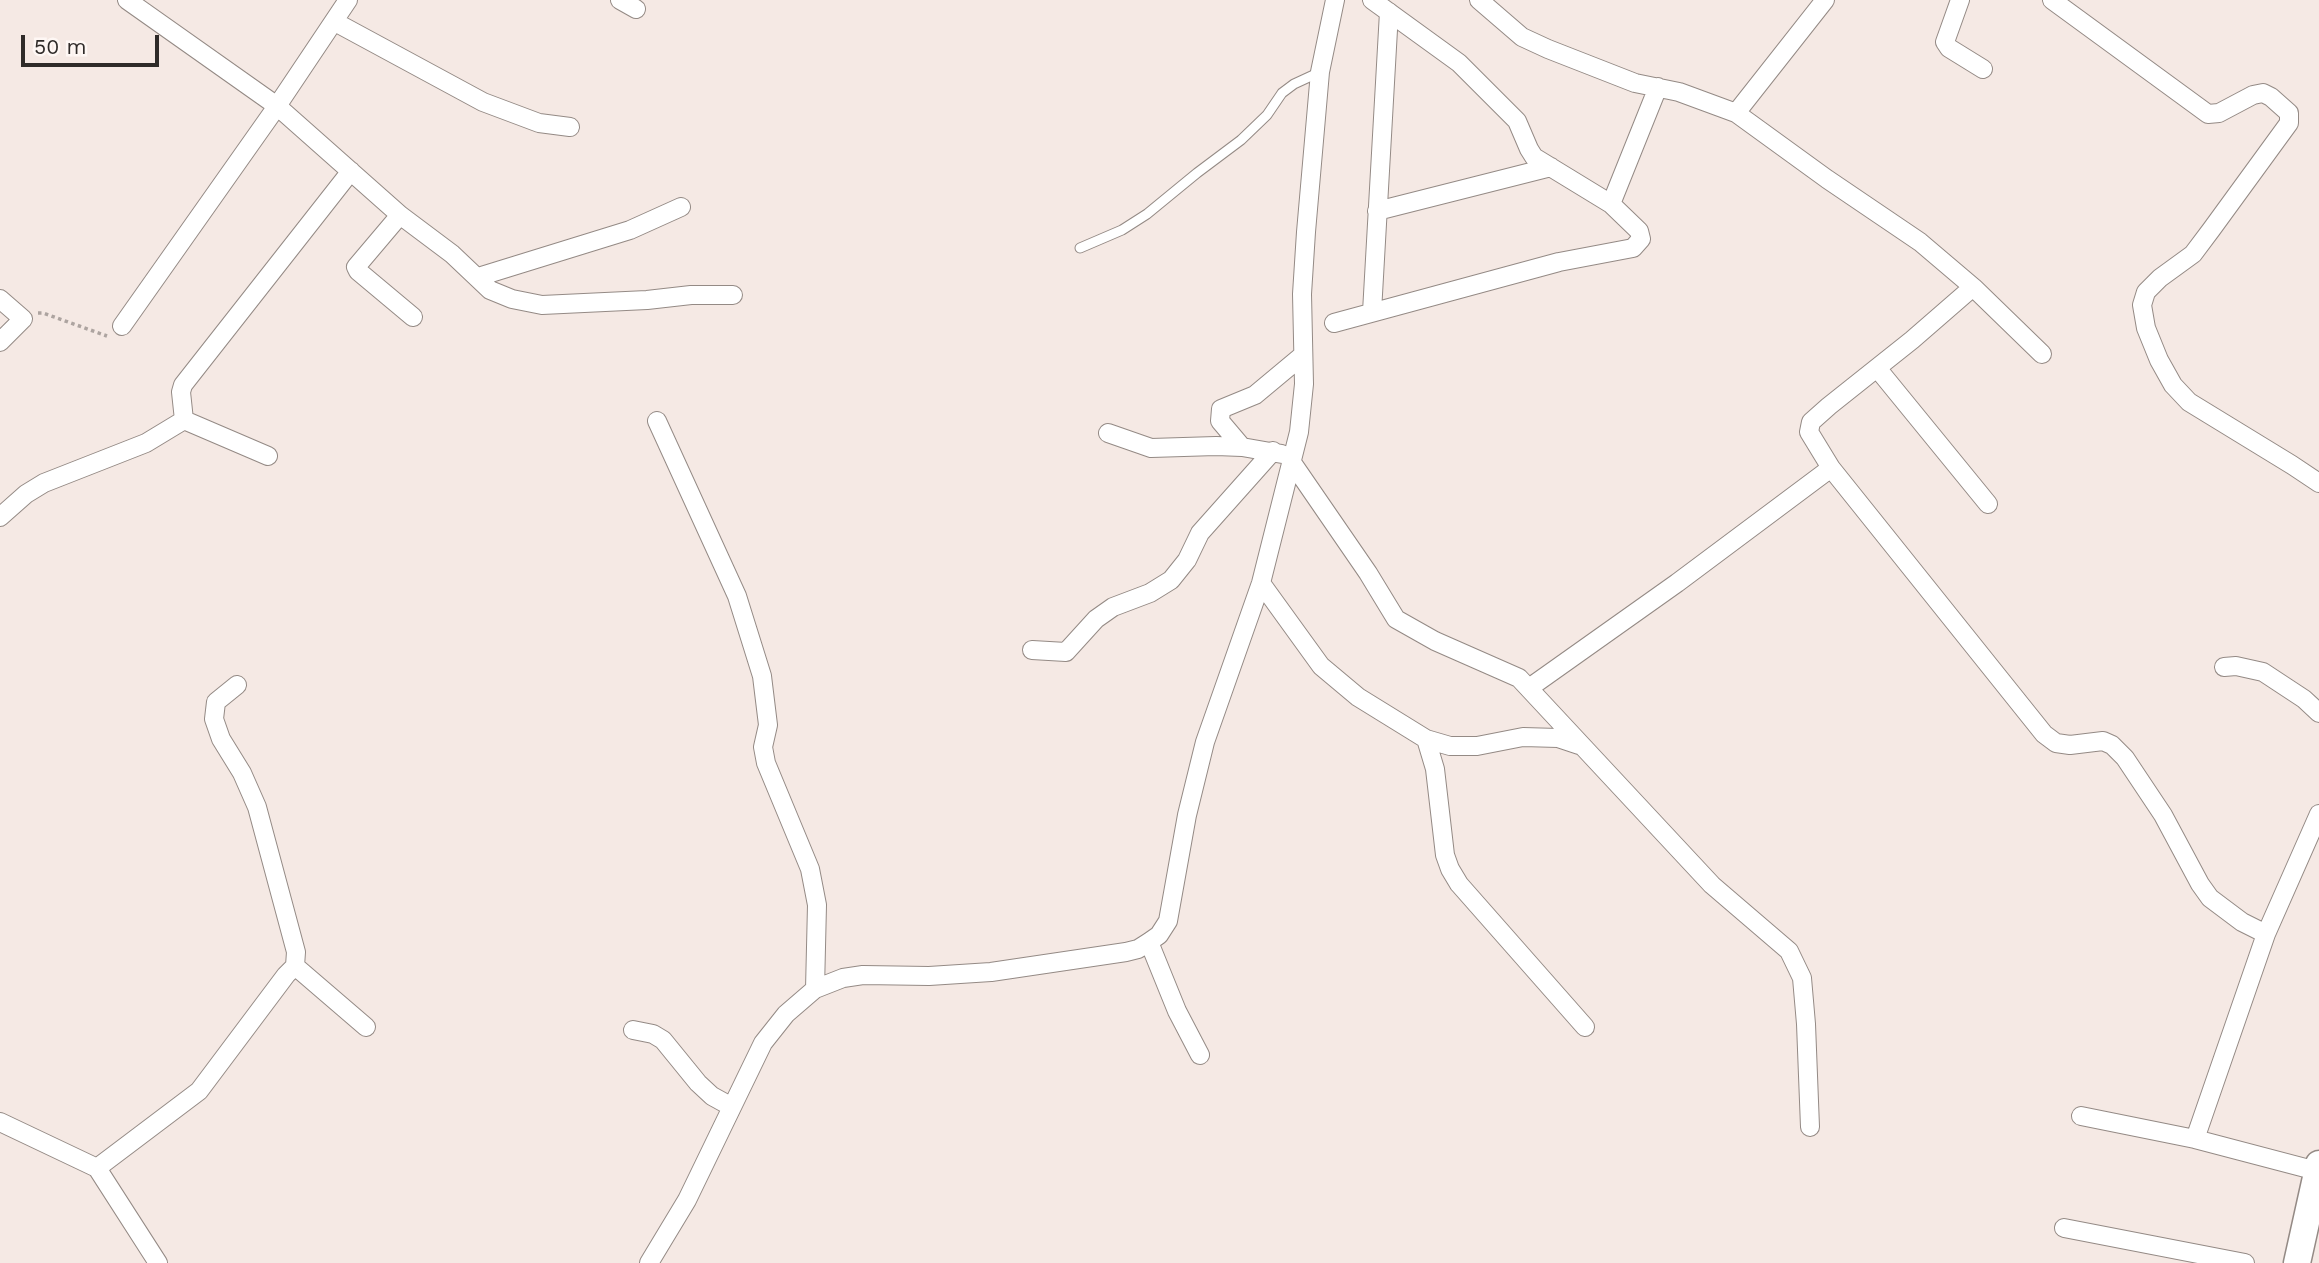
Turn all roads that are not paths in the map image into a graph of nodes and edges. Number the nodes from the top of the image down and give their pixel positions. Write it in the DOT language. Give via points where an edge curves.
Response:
graph roads {
  1 [pos="127,0"];
  2 [pos="348,0"];
  3 [pos="1335,0"];
  4 [pos="1372,0"];
  5 [pos="1479,0"];
  6 [pos="1825,0"];
  7 [pos="1960,0"];
  8 [pos="2052,0"];
  9 [pos="1389,12"];
  10 [pos="335,22"];
  11 [pos="1983,69"];
  12 [pos="1320,72"];
  13 [pos="1658,87"];
  14 [pos="277,106"];
  15 [pos="1736,113"];
  16 [pos="569,127"];
  17 [pos="1551,167"];
  18 [pos="351,171"];
  19 [pos="1611,204"];
  20 [pos="681,207"];
  21 [pos="1377,211"];
  22 [pos="400,215"];
  23 [pos="1080,248"];
  24 [pos="478,277"];
  25 [pos="1973,287"];
  26 [pos="733,295"];
  27 [pos="0,299"];
  28 [pos="1372,312"];
  29 [pos="413,317"];
  30 [pos="1334,323"];
  31 [pos="122,326"];
  32 [pos="0,342"];
  33 [pos="2042,354"];
  34 [pos="1303,355"];
  35 [pos="1877,368"];
  36 [pos="184,420"];
  37 [pos="657,421"];
  38 [pos="1108,433"];
  39 [pos="1242,447"];
  40 [pos="1273,451"];
  41 [pos="268,456"];
  42 [pos="1291,459"];
  43 [pos="1831,468"];
  44 [pos="2319,483"];
  45 [pos="1988,504"];
  46 [pos="0,517"];
  47 [pos="1261,583"];
  48 [pos="1032,650"];
  49 [pos="2224,667"];
  50 [pos="237,685"];
  51 [pos="1529,688"];
  52 [pos="2319,713"];
  53 [pos="1426,739"];
  54 [pos="1582,746"];
  55 [pos="2319,814"];
  56 [pos="2266,934"];
  57 [pos="1149,942"];
  58 [pos="296,966"];
  59 [pos="815,989"];
  60 [pos="366,1027"];
  61 [pos="1585,1027"];
  62 [pos="633,1030"];
  63 [pos="1200,1055"];
  64 [pos="732,1107"];
  65 [pos="2081,1116"];
  66 [pos="0,1122"];
  67 [pos="1810,1127"];
  68 [pos="2195,1139"];
  69 [pos="97,1168"];
  70 [pos="2318,1168"];
  71 [pos="2064,1228"];
  72 [pos="2306,1249"];
  73 [pos="158,1263"];
  74 [pos="649,1263"];
  75 [pos="2245,1263"];
  1 -- 14 [label="street"];
  2 -- 10 [label="street"];
  3 -- 12 [label="street"];
  4 -- 9 [label="street"];
  5 -- 13 [label="street" via="1522,37 1635,83"];
  6 -- 15 [label="street"];
  7 -- 11 [label="street" via="1945,42"];
  8 -- 44 [label="street" via="2207,114 2263,93 2289,113 2289,123 2193,254 2146,292 2143,305 2146,328 2159,360 2189,402"];
  9 -- 17 [label="street" via="1459,63 1517,121 1534,157"];
  9 -- 21 [label="street"];
  10 -- 14 [label="street"];
  10 -- 16 [label="street" via="483,102 539,123"];
  12 -- 23 [label="lane" via="1282,93 1268,115 1241,140 1147,214"];
  12 -- 34 [label="street" via="1302,294"];
  13 -- 15 [label="street"];
  13 -- 19 [label="street"];
  14 -- 18 [label="street"];
  14 -- 31 [label="street"];
  15 -- 25 [label="street" via="1920,242"];
  17 -- 19 [label="street"];
  17 -- 21 [label="street"];
  18 -- 22 [label="street"];
  18 -- 36 [label="street" via="183,385"];
  19 -- 28 [label="street" via="1639,231 1641,239 1633,248 1559,262"];
  20 -- 24 [label="street" via="630,230"];
  21 -- 28 [label="street"];
  22 -- 24 [label="street"];
  22 -- 29 [label="street" via="357,269"];
  24 -- 26 [label="street" via="490,290 542,305"];
  25 -- 33 [label="street"];
  25 -- 35 [label="street"];
  27 -- 32 [label="street" via="23,319"];
  28 -- 30 [label="street"];
  34 -- 39 [label="street" via="1255,395 1221,410 1220,421"];
  34 -- 42 [label="street" via="1299,432"];
  35 -- 43 [label="street" via="1811,422 1809,432"];
  35 -- 45 [label="street"];
  36 -- 41 [label="street"];
  36 -- 46 [label="street" via="146,443 44,483"];
  37 -- 59 [label="street" via="737,596 762,676 768,725 765,763 810,869 817,905"];
  38 -- 39 [label="street" via="1151,448"];
  39 -- 40 [label="street"];
  40 -- 42 [label="street"];
  40 -- 48 [label="street" via="1200,533 1171,580 1113,607 1066,652"];
  42 -- 47 [label="street"];
  42 -- 51 [label="street" via="1396,619 1519,678"];
  43 -- 51 [label="street"];
  43 -- 56 [label="street" via="2044,734 2056,743 2103,741 2112,745 2163,815 2210,898"];
  47 -- 53 [label="street" via="1321,666 1358,697"];
  47 -- 57 [label="street" via="1205,743 1168,921"];
  49 -- 52 [label="street" via="2263,672"];
  50 -- 58 [label="street" via="216,702 214,719 257,807"];
  51 -- 54 [label="street"];
  53 -- 54 [label="street" via="1450,746 1477,746 1523,737 1558,738"];
  53 -- 61 [label="street" via="1436,769 1450,869"];
  54 -- 67 [label="street" via="1712,885 1789,951 1802,978"];
  55 -- 56 [label="street"];
  56 -- 68 [label="street"];
  57 -- 59 [label="street" via="1126,952 1004,970 863,975"];
  57 -- 63 [label="street"];
  58 -- 60 [label="street"];
  58 -- 69 [label="street" via="199,1091"];
  59 -- 64 [label="street" via="786,1014 763,1043"];
  62 -- 64 [label="street" via="663,1040 698,1083"];
  64 -- 74 [label="street" via="687,1200"];
  65 -- 68 [label="street"];
  66 -- 69 [label="street"];
  68 -- 70 [label="street"];
  69 -- 73 [label="street"];
  70 -- 72 [label="street"];
  71 -- 75 [label="street"];
}
